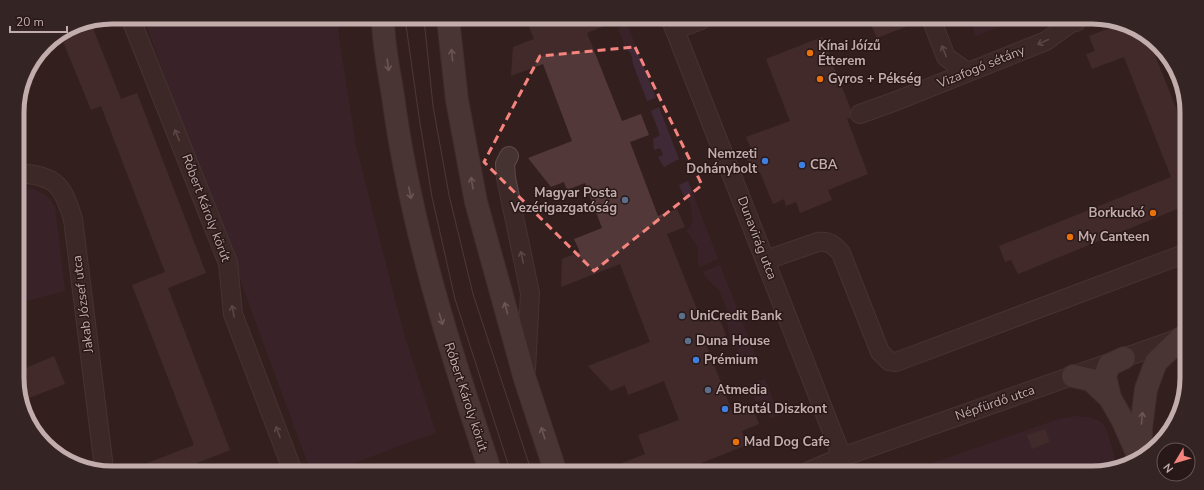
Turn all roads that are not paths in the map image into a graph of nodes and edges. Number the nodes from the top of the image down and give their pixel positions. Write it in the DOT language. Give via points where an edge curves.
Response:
graph roads {
  1 [pos="133,24"];
  2 [pos="384,24"];
  3 [pos="449,24"];
  4 [pos="933,24"];
  5 [pos="1071,24"];
  6 [pos="673,25"];
  7 [pos="967,72"];
  8 [pos="860,114"];
  9 [pos="509,156"];
  10 [pos="24,174"];
  11 [pos="1180,256"];
  12 [pos="766,260"];
  13 [pos="1180,338"];
  14 [pos="1180,339"];
  15 [pos="1124,358"];
  16 [pos="1073,376"];
  17 [pos="525,379"];
  18 [pos="1110,398"];
  19 [pos="1140,451"];
  20 [pos="1138,453"];
  21 [pos="842,457"];
  22 [pos="104,465"];
  23 [pos="291,466"];
  24 [pos="489,466"];
  25 [pos="554,466"];
  26 [pos="820,466"];
  23 -- 1 [label="street, Róbert Károly körút, one-way" via="233,314 228,263"];
  2 -- 24 [label="main road, Róbert Károly körút, one-way" via="398,132 415,217 448,341"];
  17 -- 3 [label="main road, one-way" via="476,202 457,100"];
  7 -- 4 [label="street, one-way" via="946,58"];
  5 -- 7 [label="street, Vizafogó sétány, one-way" via="1046,41"];
  6 -- 12 [label="street, Dunavirág utca"];
  7 -- 8 [label="street, Vizafogó sétány"];
  17 -- 9 [label="street, one-way" via="530,293 506,178 505,164"];
  10 -- 22 [label="street, Jakab József utca" via="49,179 59,188 67,198 73,219"];
  11 -- 12 [label="street" via="896,362 889,362 880,352 842,253 834,245 826,241 818,242"];
  12 -- 21 [label="street, Dunavirág utca"];
  13 -- 15 [label="street, Népfürdő utca"];
  19 -- 14 [label="main road, one-way" via="1146,389 1156,362"];
  15 -- 16 [label="street, Népfürdő utca"];
  15 -- 18 [label="main road" via="1109,365 1105,376"];
  16 -- 18 [label="main road" via="1091,380"];
  16 -- 21 [label="street, Népfürdő utca"];
  25 -- 17 [label="main road, one-way"];
  18 -- 20 [label="main road"];
  21 -- 26 [label="street, Népfürdő utca"];
}
